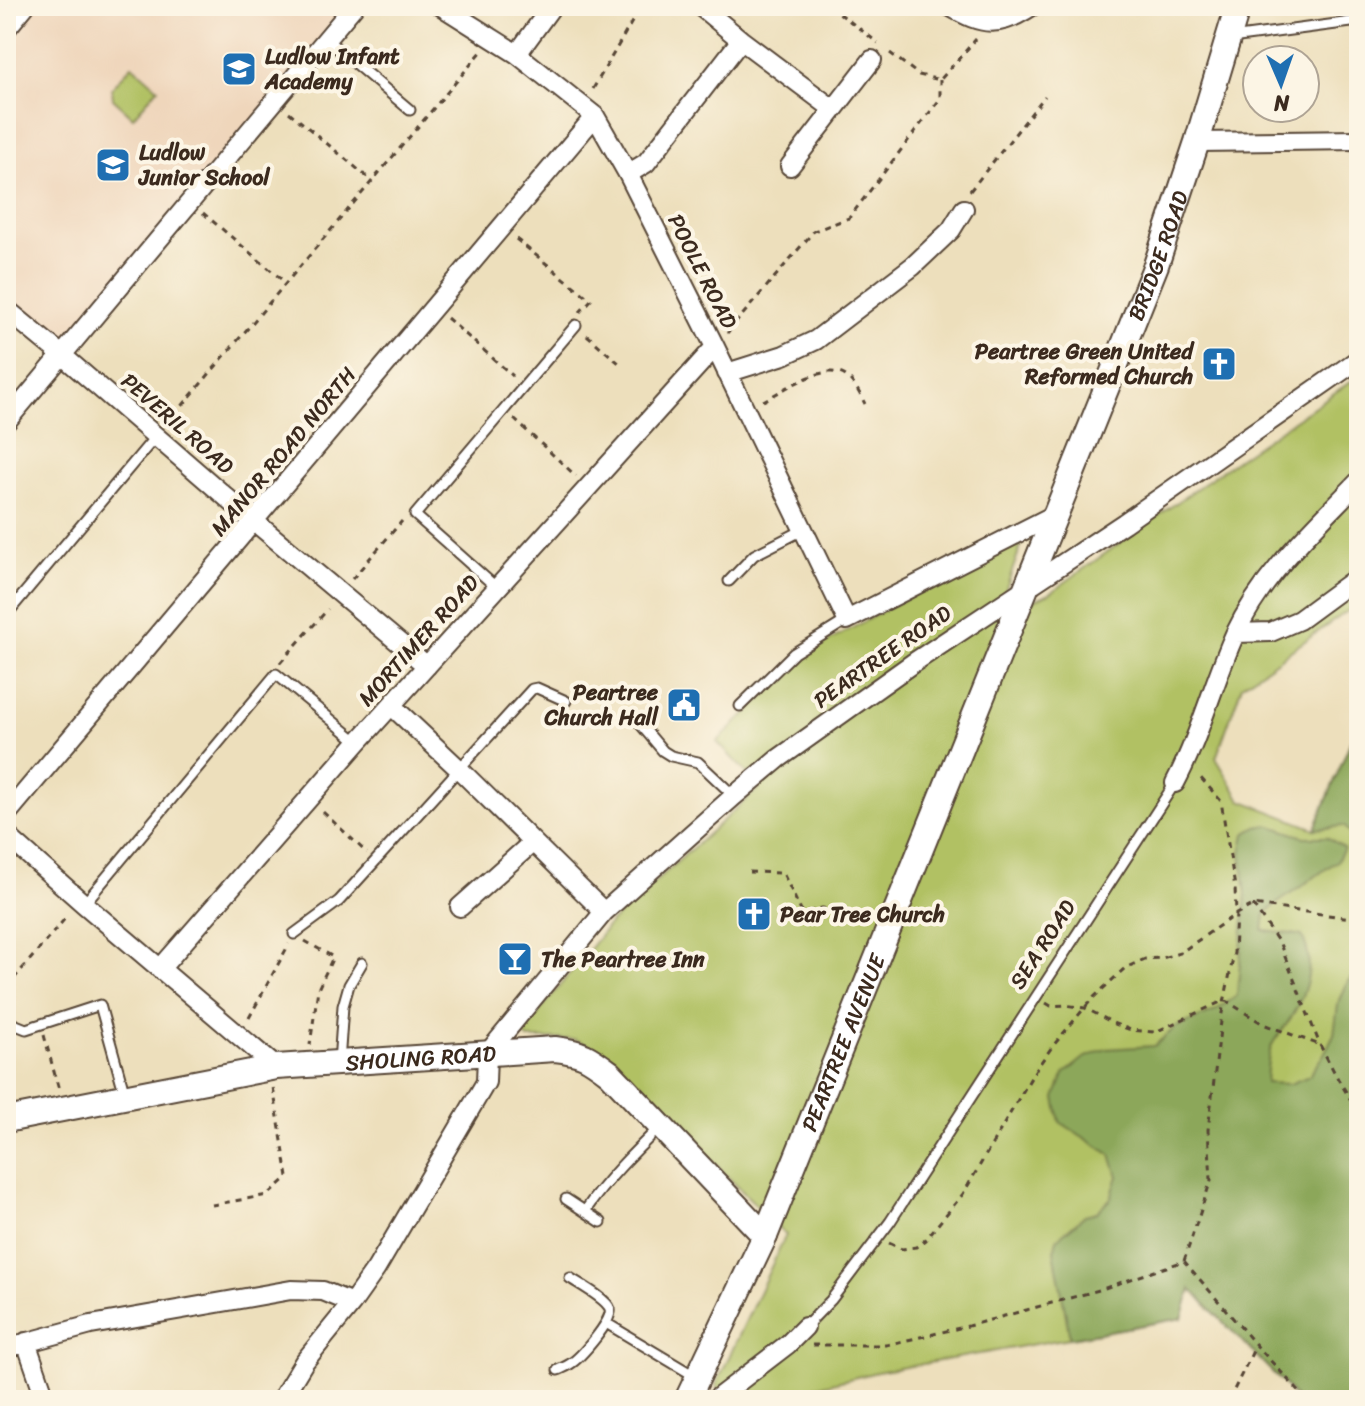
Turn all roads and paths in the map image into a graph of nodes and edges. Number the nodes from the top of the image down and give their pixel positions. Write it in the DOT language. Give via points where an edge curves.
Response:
graph roads {
  1 [pos="25,6"];
  2 [pos="354,6"];
  3 [pos="441,6"];
  4 [pos="552,6"];
  5 [pos="641,6"];
  6 [pos="700,6"];
  7 [pos="830,6"];
  8 [pos="949,6"];
  9 [pos="1032,6"];
  10 [pos="1238,6"];
  11 [pos="1359,21"];
  12 [pos="990,23"];
  13 [pos="6,29"];
  14 [pos="1228,38"];
  15 [pos="326,39"];
  16 [pos="493,39"];
  17 [pos="741,40"];
  18 [pos="517,54"];
  19 [pos="872,60"];
  20 [pos="940,80"];
  21 [pos="1045,96"];
  22 [pos="275,100"];
  23 [pos="833,109"];
  24 [pos="410,110"];
  25 [pos="589,111"];
  26 [pos="1359,140"];
  27 [pos="1197,142"];
  28 [pos="790,166"];
  29 [pos="628,174"];
  30 [pos="372,181"];
  31 [pos="190,202"];
  32 [pos="964,209"];
  33 [pos="502,227"];
  34 [pos="286,283"];
  35 [pos="435,308"];
  36 [pos="6,309"];
  37 [pos="576,325"];
  38 [pos="715,347"];
  39 [pos="63,356"];
  40 [pos="1359,359"];
  41 [pos="620,364"];
  42 [pos="727,373"];
  43 [pos="524,386"];
  44 [pos="865,404"];
  45 [pos="504,410"];
  46 [pos="746,411"];
  47 [pos="6,422"];
  48 [pos="156,436"];
  49 [pos="1359,481"];
  50 [pos="588,487"];
  51 [pos="415,515"];
  52 [pos="1054,515"];
  53 [pos="255,522"];
  54 [pos="803,530"];
  55 [pos="1359,576"];
  56 [pos="729,581"];
  57 [pos="497,588"];
  58 [pos="1024,590"];
  59 [pos="340,593"];
  60 [pos="6,615"];
  61 [pos="847,620"];
  62 [pos="1236,633"];
  63 [pos="427,666"];
  64 [pos="276,674"];
  65 [pos="566,701"];
  66 [pos="392,706"];
  67 [pos="740,706"];
  68 [pos="636,719"];
  69 [pos="358,742"];
  70 [pos="1186,762"];
  71 [pos="460,770"];
  72 [pos="1175,783"];
  73 [pos="734,796"];
  74 [pos="309,799"];
  75 [pos="6,815"];
  76 [pos="6,835"];
  77 [pos="533,842"];
  78 [pos="376,861"];
  79 [pos="749,872"];
  80 [pos="82,902"];
  81 [pos="1253,905"];
  82 [pos="460,907"];
  83 [pos="604,912"];
  84 [pos="1236,914"];
  85 [pos="1359,919"];
  86 [pos="891,923"];
  87 [pos="294,934"];
  88 [pos="362,963"];
  89 [pos="160,969"];
  90 [pos="6,988"];
  91 [pos="1036,998"];
  92 [pos="1225,1000"];
  93 [pos="1085,1008"];
  94 [pos="6,1021"];
  95 [pos="41,1024"];
  96 [pos="239,1035"];
  97 [pos="1320,1045"];
  98 [pos="487,1054"];
  99 [pos="339,1063"];
  100 [pos="307,1065"];
  101 [pos="273,1067"];
  102 [pos="126,1096"];
  103 [pos="1359,1097"];
  104 [pos="1353,1103"];
  105 [pos="64,1109"];
  106 [pos="1359,1113"];
  107 [pos="6,1120"];
  108 [pos="661,1126"];
  109 [pos="566,1199"];
  110 [pos="212,1205"];
  111 [pos="585,1211"];
  112 [pos="601,1222"];
  113 [pos="881,1234"];
  114 [pos="765,1236"];
  115 [pos="1184,1261"];
  116 [pos="570,1278"];
  117 [pos="352,1303"];
  118 [pos="606,1323"];
  119 [pos="805,1327"];
  120 [pos="26,1342"];
  121 [pos="788,1344"];
  122 [pos="1256,1345"];
  123 [pos="6,1348"];
  124 [pos="558,1370"];
  125 [pos="698,1378"];
  126 [pos="46,1400"];
  127 [pos="281,1400"];
  128 [pos="687,1400"];
  129 [pos="715,1400"];
  130 [pos="1229,1400"];
  131 [pos="1307,1400"];
  1 -- 13 [label="street"];
  2 -- 15 [label="street"];
  3 -- 16 [label="street, POOLE ROAD"];
  4 -- 18 [label="street"];
  5 -- 25 [label="path"];
  6 -- 17 [label="street"];
  7 -- 20 [label="path" via="919,75"];
  8 -- 12 [label="street"];
  9 -- 12 [label="street"];
  10 -- 14 [label="street, BRIDGE ROAD"];
  11 -- 14 [label="lane"];
  12 -- 20 [label="path"];
  14 -- 27 [label="street, BRIDGE ROAD"];
  15 -- 22 [label="street"];
  15 -- 24 [label="lane"];
  16 -- 18 [label="street, POOLE ROAD"];
  16 -- 30 [label="path"];
  17 -- 23 [label="street"];
  17 -- 29 [label="street" via="646,163"];
  18 -- 25 [label="street, POOLE ROAD"];
  19 -- 23 [label="street"];
  20 -- 38 [label="path" via="940,99 849,218 814,231"];
  21 -- 32 [label="path" via="965,197"];
  22 -- 30 [label="path"];
  22 -- 31 [label="street"];
  23 -- 28 [label="street"];
  25 -- 29 [label="street, POOLE ROAD"];
  25 -- 33 [label="street, MANOR ROAD NORTH"];
  26 -- 27 [label="street"];
  27 -- 52 [label="street, BRIDGE ROAD" via="1156,265"];
  29 -- 38 [label="street, POOLE ROAD"];
  30 -- 34 [label="path"];
  31 -- 34 [label="path"];
  31 -- 39 [label="street"];
  32 -- 42 [label="street" via="959,234 816,340"];
  33 -- 35 [label="street, MANOR ROAD NORTH"];
  33 -- 37 [label="path" via="591,300 572,322"];
  34 -- 48 [label="path"];
  35 -- 43 [label="path"];
  35 -- 53 [label="street, MANOR ROAD NORTH"];
  36 -- 39 [label="street, PEVERIL ROAD"];
  37 -- 41 [label="path"];
  37 -- 43 [label="lane"];
  38 -- 42 [label="street, POOLE ROAD"];
  38 -- 50 [label="street, MORTIMER ROAD"];
  39 -- 47 [label="street"];
  39 -- 48 [label="street, PEVERIL ROAD"];
  40 -- 58 [label="street, PEARTREE ROAD"];
  42 -- 46 [label="street, POOLE ROAD"];
  43 -- 45 [label="lane"];
  44 -- 46 [label="path" via="845,375 834,371 810,377"];
  45 -- 50 [label="path"];
  45 -- 51 [label="lane"];
  46 -- 54 [label="street, POOLE ROAD"];
  48 -- 53 [label="street, PEVERIL ROAD"];
  48 -- 60 [label="lane"];
  49 -- 62 [label="street, SEA ROAD" via="1268,578"];
  50 -- 57 [label="street, MORTIMER ROAD"];
  51 -- 57 [label="lane"];
  51 -- 59 [label="path" via="407,515"];
  52 -- 58 [label="street, BRIDGE ROAD"];
  52 -- 61 [label="street"];
  53 -- 59 [label="street, PEVERIL ROAD"];
  53 -- 75 [label="street, MANOR ROAD NORTH"];
  54 -- 56 [label="lane" via="754,555"];
  54 -- 61 [label="street, POOLE ROAD"];
  55 -- 62 [label="street" via="1299,620 1271,632"];
  57 -- 63 [label="street, MORTIMER ROAD"];
  58 -- 73 [label="street, PEARTREE ROAD" via="881,685"];
  58 -- 86 [label="street, PEARTREE AVENUE"];
  59 -- 63 [label="street, PEVERIL ROAD"];
  59 -- 64 [label="path"];
  61 -- 67 [label="lane" via="794,653"];
  62 -- 70 [label="street, SEA ROAD"];
  63 -- 66 [label="street, MORTIMER ROAD"];
  64 -- 69 [label="lane"];
  64 -- 80 [label="lane"];
  65 -- 71 [label="lane" via="532,689"];
  66 -- 69 [label="street, MORTIMER ROAD"];
  66 -- 71 [label="street"];
  68 -- 73 [label="lane" via="663,751 698,762"];
  69 -- 74 [label="street, MORTIMER ROAD"];
  70 -- 72 [label="street, SEA ROAD"];
  70 -- 84 [label="path" via="1221,801"];
  71 -- 77 [label="street"];
  71 -- 78 [label="lane"];
  72 -- 91 [label="lane, SEA ROAD"];
  73 -- 83 [label="street, PEARTREE ROAD"];
  74 -- 78 [label="path"];
  74 -- 89 [label="street, MORTIMER ROAD"];
  76 -- 80 [label="street"];
  77 -- 82 [label="street"];
  77 -- 83 [label="street"];
  78 -- 87 [label="lane" via="339,901"];
  79 -- 86 [label="path" via="783,873 802,913 839,909"];
  80 -- 89 [label="street"];
  80 -- 90 [label="path"];
  81 -- 84 [label="path"];
  81 -- 85 [label="path"];
  81 -- 97 [label="path" via="1280,944"];
  83 -- 98 [label="street, PEARTREE ROAD"];
  84 -- 92 [label="path"];
  84 -- 93 [label="path" via="1180,953 1125,968"];
  86 -- 114 [label="street, PEARTREE AVENUE"];
  87 -- 96 [label="path"];
  87 -- 100 [label="path" via="333,957 318,989"];
  88 -- 99 [label="lane" via="343,1006"];
  89 -- 96 [label="street"];
  91 -- 93 [label="path" via="1051,1006"];
  91 -- 113 [label="lane, SEA ROAD"];
  92 -- 93 [label="path" via="1155,1032 1123,1027"];
  92 -- 97 [label="path" via="1263,1024"];
  92 -- 115 [label="path" via="1208,1130 1211,1180"];
  93 -- 113 [label="path" via="1036,1069 963,1194 925,1240 902,1249"];
  94 -- 95 [label="lane" via="26,1029"];
  95 -- 102 [label="lane" via="100,1005"];
  95 -- 105 [label="path"];
  96 -- 101 [label="street"];
  97 -- 104 [label="path"];
  98 -- 99 [label="street, SHOLING ROAD"];
  98 -- 108 [label="street, SHOLING ROAD" via="575,1051 610,1073"];
  98 -- 117 [label="street" via="486,1082"];
  99 -- 100 [label="street, SHOLING ROAD"];
  100 -- 101 [label="street, SHOLING ROAD"];
  101 -- 102 [label="street, SHOLING ROAD"];
  101 -- 110 [label="path" via="288,1177 268,1195"];
  102 -- 105 [label="street, SHOLING ROAD"];
  103 -- 104 [label="path"];
  104 -- 106 [label="path"];
  105 -- 107 [label="street, SHOLING ROAD"];
  108 -- 111 [label="lane"];
  108 -- 114 [label="street, SHOLING ROAD"];
  109 -- 111 [label="lane"];
  111 -- 112 [label="lane"];
  113 -- 119 [label="lane, SEA ROAD"];
  114 -- 125 [label="street, PEARTREE AVENUE"];
  115 -- 121 [label="path" via="1099,1290 886,1345"];
  115 -- 122 [label="path"];
  116 -- 118 [label="lane" via="605,1301 610,1308"];
  117 -- 120 [label="street" via="323,1291 291,1290 91,1325"];
  117 -- 127 [label="street"];
  118 -- 124 [label="lane" via="571,1364"];
  118 -- 125 [label="lane"];
  119 -- 121 [label="street, SEA ROAD"];
  120 -- 123 [label="street"];
  120 -- 126 [label="street"];
  121 -- 129 [label="street, SEA ROAD"];
  122 -- 130 [label="path"];
  122 -- 131 [label="path"];
  125 -- 128 [label="street, PEARTREE AVENUE"];
}
